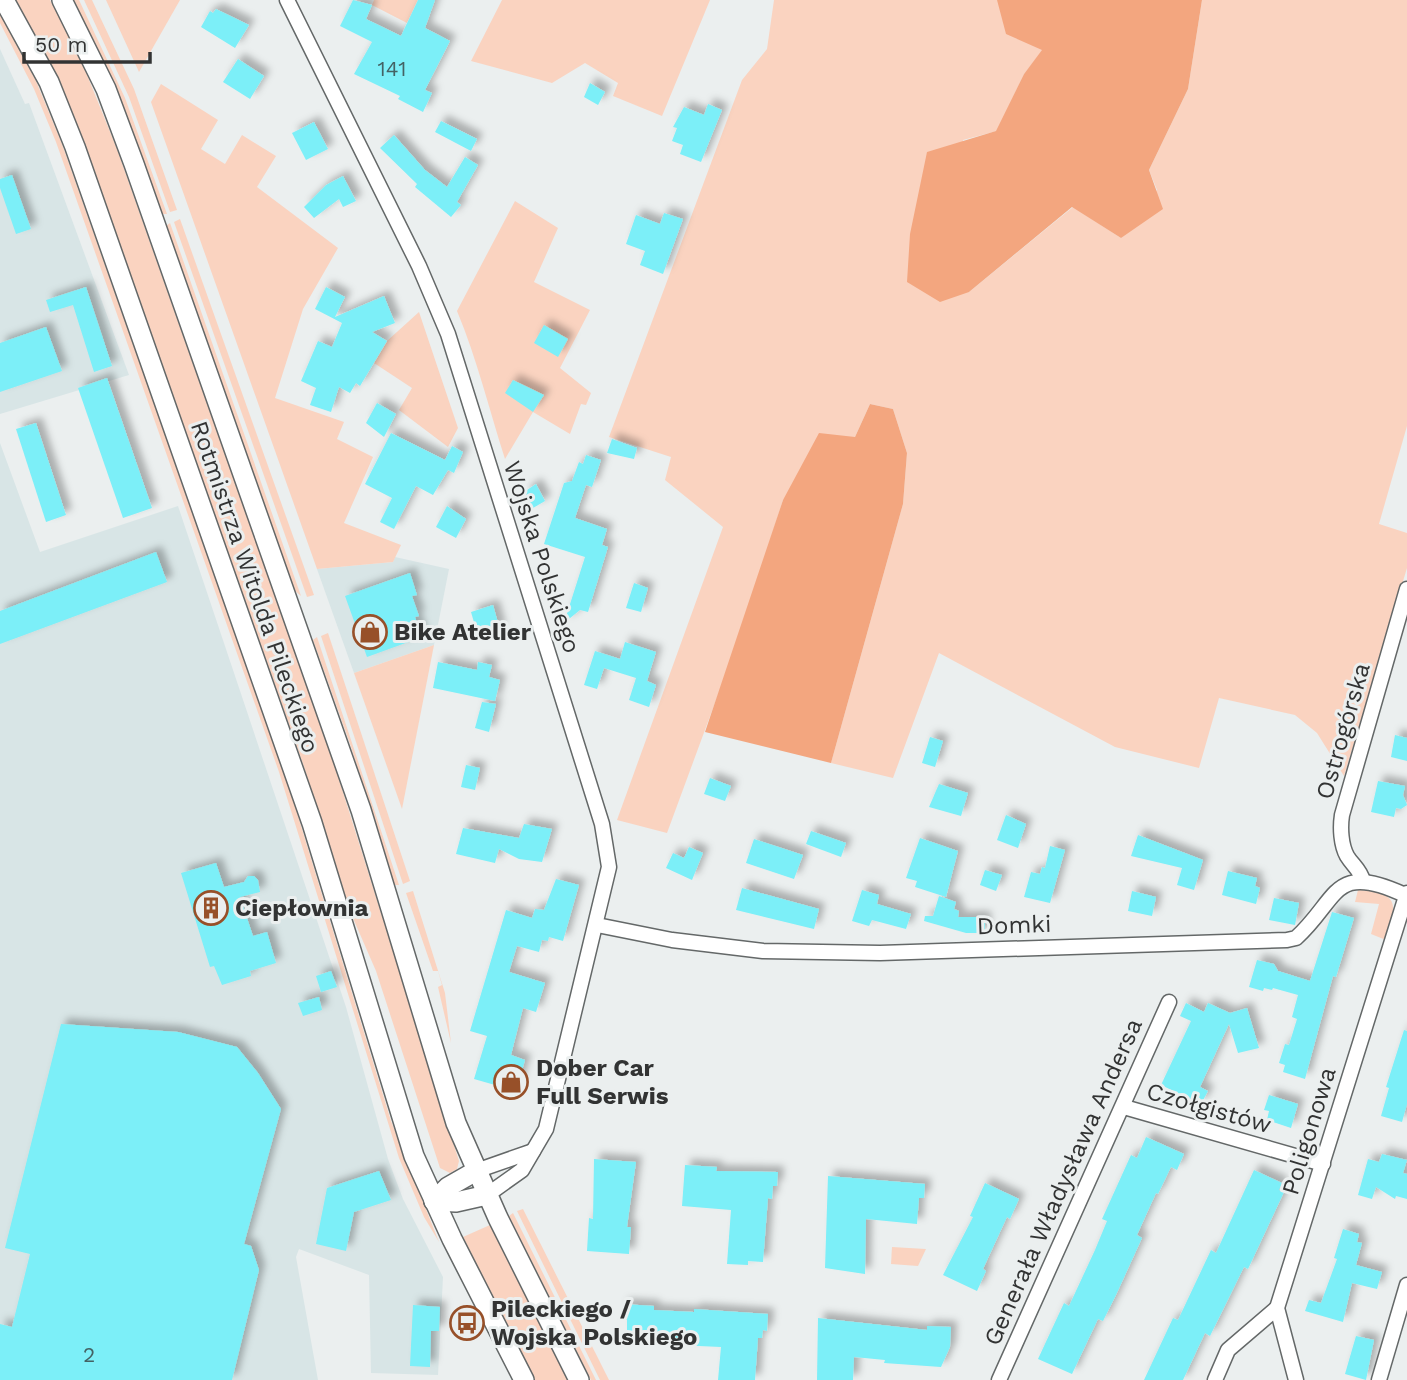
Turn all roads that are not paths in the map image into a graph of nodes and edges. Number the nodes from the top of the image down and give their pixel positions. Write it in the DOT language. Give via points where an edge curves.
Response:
graph roads {
  1 [pos="4,0"];
  2 [pos="62,0"];
  3 [pos="287,0"];
  4 [pos="1407,589"];
  5 [pos="1363,881"];
  6 [pos="1406,894"];
  7 [pos="597,925"];
  8 [pos="1169,1002"];
  9 [pos="1124,1107"];
  10 [pos="533,1152"];
  11 [pos="1323,1164"];
  12 [pos="476,1171"];
  13 [pos="487,1195"];
  14 [pos="434,1201"];
  15 [pos="1407,1285"];
  16 [pos="1277,1308"];
  17 [pos="524,1380"];
  18 [pos="579,1380"];
  19 [pos="999,1380"];
  20 [pos="1214,1380"];
  21 [pos="1296,1380"];
  22 [pos="1379,1380"];
  1 -- 14 [label="main road, Rotmistrza Witolda Pileckiego" via="49,82 75,148 312,823 401,1118"];
  2 -- 12 [label="main road, Rotmistrza Witolda Pileckiego" via="115,114 320,690 449,1104"];
  3 -- 7 [label="street, Wojska Polskiego" via="448,334 602,824 609,867"];
  4 -- 5 [label="street, Ostrogórska" via="1342,815 1346,855"];
  5 -- 6 [label="street"];
  5 -- 7 [label="street, Domki" via="1334,892 1304,931 1287,940 880,953 763,951"];
  6 -- 11 [label="street, Poligonowa"];
  7 -- 10 [label="street, Wojska Polskiego" via="546,1129"];
  8 -- 9 [label="street, Generała Władysława Andersa"];
  9 -- 11 [label="street, Czołgistów"];
  9 -- 19 [label="street, Generała Władysława Andersa"];
  10 -- 12 [label="street"];
  10 -- 13 [label="street, Wojska Polskiego" via="523,1170"];
  11 -- 16 [label="street, Poligonowa"];
  12 -- 13 [label="main road"];
  12 -- 14 [label="main road"];
  13 -- 14 [label="main road, Wojska Polskiego"];
  13 -- 18 [label="main road"];
  14 -- 17 [label="main road"];
  15 -- 22 [label="street"];
  16 -- 20 [label="street" via="1228,1350"];
  16 -- 21 [label="street"];
}
